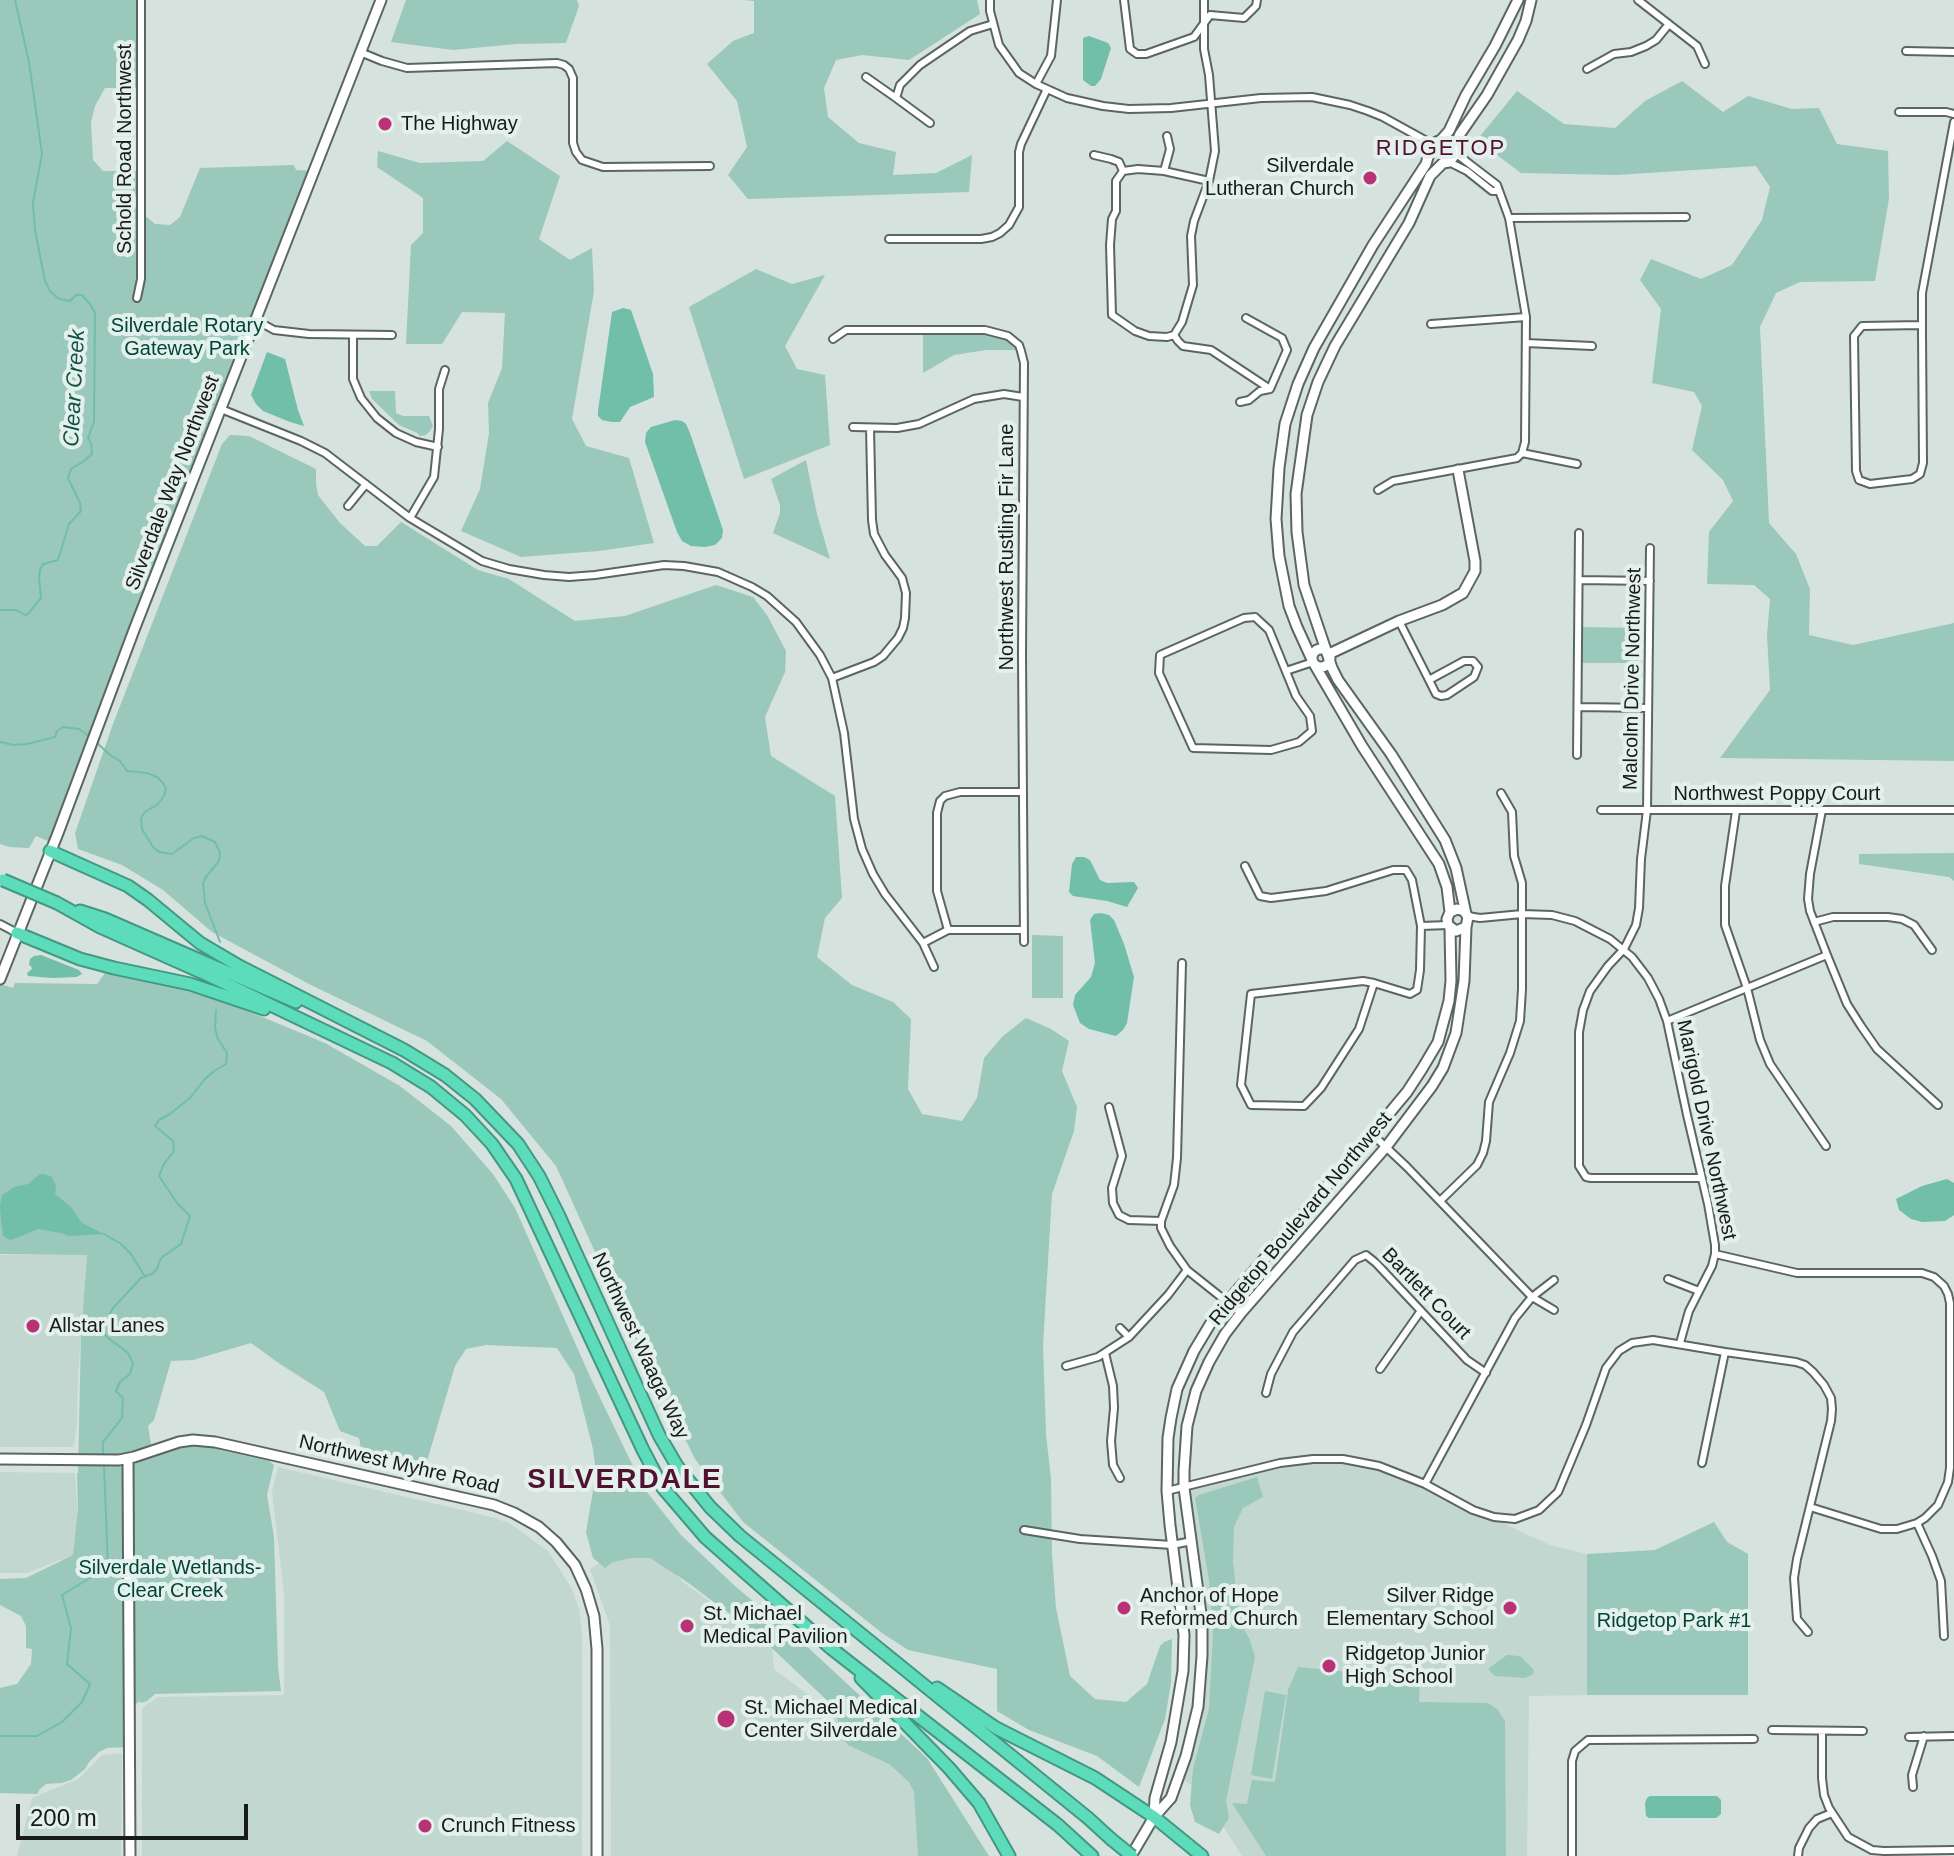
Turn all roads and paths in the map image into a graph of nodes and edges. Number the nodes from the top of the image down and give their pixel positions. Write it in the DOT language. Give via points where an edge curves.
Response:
graph roads {
  1 [pos="141,0"];
  2 [pos="381,0"];
  3 [pos="990,0"];
  4 [pos="1057,0"];
  5 [pos="1124,0"];
  6 [pos="1204,0"];
  7 [pos="1257,0"];
  8 [pos="1518,0"];
  9 [pos="1531,0"];
  10 [pos="1638,0"];
  11 [pos="993,24"];
  12 [pos="1204,24"];
  13 [pos="1669,24"];
  14 [pos="1906,51"];
  15 [pos="360,52"];
  16 [pos="1954,52"];
  17 [pos="1705,64"];
  18 [pos="1587,69"];
  19 [pos="866,77"];
  20 [pos="1036,84"];
  21 [pos="1047,89"];
  22 [pos="896,98"];
  23 [pos="1211,103"];
  24 [pos="1899,112"];
  25 [pos="1954,114"];
  26 [pos="1954,122"];
  27 [pos="930,123"];
  28 [pos="1167,136"];
  29 [pos="1435,146"];
  30 [pos="1094,155"];
  31 [pos="1450,156"];
  32 [pos="710,166"];
  33 [pos="1123,171"];
  34 [pos="1164,171"];
  35 [pos="1209,181"];
  36 [pos="1686,217"];
  37 [pos="1509,218"];
  38 [pos="889,239"];
  39 [pos="137,298"];
  40 [pos="1526,317"];
  41 [pos="1246,318"];
  42 [pos="256,320"];
  43 [pos="1431,324"];
  44 [pos="1922,325"];
  45 [pos="353,335"];
  46 [pos="392,335"];
  47 [pos="1174,335"];
  48 [pos="833,339"];
  49 [pos="1526,343"];
  50 [pos="1592,346"];
  51 [pos="445,370"];
  52 [pos="1270,389"];
  53 [pos="1023,397"];
  54 [pos="1240,402"];
  55 [pos="221,409"];
  56 [pos="853,427"];
  57 [pos="870,428"];
  58 [pos="438,447"];
  59 [pos="1522,453"];
  60 [pos="1577,464"];
  61 [pos="1458,470"];
  62 [pos="366,484"];
  63 [pos="1378,490"];
  64 [pos="348,506"];
  65 [pos="410,518"];
  66 [pos="1579,533"];
  67 [pos="1650,548"];
  68 [pos="1579,580"];
  69 [pos="1650,581"];
  70 [pos="1399,621"];
  71 [pos="1329,654"];
  72 [pos="1313,662"];
  73 [pos="1286,671"];
  74 [pos="832,678"];
  75 [pos="1429,680"];
  76 [pos="1578,707"];
  77 [pos="1648,708"];
  78 [pos="1577,755"];
  79 [pos="1023,792"];
  80 [pos="1501,793"];
  81 [pos="1601,810"];
  82 [pos="1647,810"];
  83 [pos="1822,810"];
  84 [pos="1954,810"];
  85 [pos="1736,811"];
  86 [pos="50,851"];
  87 [pos="1245,866"];
  88 [pos="2,879"];
  89 [pos="57,903"];
  90 [pos="1522,914"];
  91 [pos="1467,920"];
  92 [pos="1449,921"];
  93 [pos="1814,922"];
  94 [pos="0,924"];
  95 [pos="1423,926"];
  96 [pos="948,930"];
  97 [pos="1024,930"];
  98 [pos="17,933"];
  99 [pos="1024,942"];
  100 [pos="923,943"];
  101 [pos="1624,949"];
  102 [pos="1932,950"];
  103 [pos="1827,955"];
  104 [pos="1182,963"];
  105 [pos="934,967"];
  106 [pos="0,979"];
  107 [pos="1374,983"];
  108 [pos="1747,988"];
  109 [pos="1667,1021"];
  110 [pos="356,1027"];
  111 [pos="322,1029"];
  112 [pos="1938,1105"];
  113 [pos="1109,1107"];
  114 [pos="1372,1134"];
  115 [pos="1826,1146"];
  116 [pos="1386,1147"];
  117 [pos="1701,1178"];
  118 [pos="1440,1201"];
  119 [pos="1161,1221"];
  120 [pos="1715,1254"];
  121 [pos="1187,1270"];
  122 [pos="1668,1279"];
  123 [pos="1554,1280"];
  124 [pos="1699,1291"];
  125 [pos="1532,1297"];
  126 [pos="1228,1301"];
  127 [pos="1554,1310"];
  128 [pos="1420,1312"];
  129 [pos="1241,1313"];
  130 [pos="1120,1328"];
  131 [pos="1129,1337"];
  132 [pos="1680,1343"];
  133 [pos="1725,1352"];
  134 [pos="1105,1353"];
  135 [pos="1066,1366"];
  136 [pos="1380,1369"];
  137 [pos="1486,1373"];
  138 [pos="1266,1393"];
  139 [pos="0,1459"];
  140 [pos="128,1459"];
  141 [pos="1702,1463"];
  142 [pos="1120,1478"];
  143 [pos="1425,1484"];
  144 [pos="1184,1488"];
  145 [pos="1167,1491"];
  146 [pos="1810,1507"];
  147 [pos="1917,1523"];
  148 [pos="1024,1530"];
  149 [pos="1192,1541"];
  150 [pos="1172,1545"];
  151 [pos="1808,1632"];
  152 [pos="1944,1636"];
  153 [pos="863,1637"];
  154 [pos="832,1649"];
  155 [pos="1772,1730"];
  156 [pos="1822,1731"];
  157 [pos="1863,1731"];
  158 [pos="1924,1736"];
  159 [pos="1954,1736"];
  160 [pos="1909,1737"];
  161 [pos="1754,1739"];
  162 [pos="1913,1787"];
  163 [pos="1832,1813"];
  164 [pos="1154,1817"];
  165 [pos="1954,1850"];
  166 [pos="130,1856"];
  167 [pos="597,1856"];
  168 [pos="1009,1856"];
  169 [pos="1092,1856"];
  170 [pos="1132,1856"];
  171 [pos="1202,1856"];
  172 [pos="1572,1856"];
  173 [pos="1798,1856"];
  1 -- 39 [label="street, Schold Road Northwest"];
  2 -- 15 [label="main road, Silverdale Way Northwest"];
  3 -- 11 [label="street"];
  4 -- 20 [label="street" via="1051,56"];
  5 -- 12 [label="street" via="1130,49 1137,54 1194,37"];
  6 -- 12 [label="street"];
  7 -- 12 [label="street" via="1244,18 1210,15"];
  8 -- 29 [label="main road, Ridgetop Boulevard Northwest" via="1449,131"];
  9 -- 31 [label="main road, Ridgetop Boulevard Northwest" via="1518,40"];
  10 -- 13 [label="street"];
  11 -- 20 [label="street" via="999,45 1019,73"];
  11 -- 22 [label="street" via="970,31 920,65 900,85"];
  12 -- 23 [label="street"];
  13 -- 17 [label="street" via="1697,46"];
  13 -- 18 [label="street" via="1646,46 1614,54"];
  14 -- 16 [label="street"];
  15 -- 32 [label="street" via="407,68 564,65 573,78 573,143 582,160 603,167"];
  15 -- 42 [label="main road, Silverdale Way Northwest"];
  19 -- 22 [label="street"];
  20 -- 21 [label="street"];
  21 -- 23 [label="street" via="1067,98 1129,109"];
  21 -- 38 [label="street" via="1021,144 1019,207 1009,225 981,239"];
  22 -- 27 [label="street"];
  23 -- 29 [label="street" via="1312,97 1368,111"];
  23 -- 35 [label="street" via="1215,151"];
  24 -- 25 [label="street"];
  26 -- 44 [label="street" via="1922,293"];
  28 -- 34 [label="street" via="1170,149"];
  29 -- 31 [label="main road" via="1450,142"];
  29 -- 31 [label="main road" via="1437,162"];
  29 -- 72 [label="main road, Ridgetop Boulevard Northwest" via="1314,348 1285,424 1276,519 1279,556 1289,606"];
  30 -- 33 [label="street" via="1119,162"];
  31 -- 37 [label="street" via="1498,191"];
  31 -- 71 [label="main road, Ridgetop Boulevard Northwest" via="1430,176 1409,223 1335,346 1307,415 1296,494 1297,532 1304,585"];
  33 -- 34 [label="street"];
  33 -- 47 [label="street" via="1116,181 1110,245 1112,315 1149,336"];
  34 -- 35 [label="street"];
  35 -- 47 [label="street" via="1191,236 1193,285"];
  36 -- 37 [label="street"];
  37 -- 40 [label="street"];
  40 -- 43 [label="street"];
  40 -- 49 [label="street"];
  41 -- 52 [label="street" via="1282,338 1287,350"];
  42 -- 45 [label="street" via="274,330"];
  42 -- 55 [label="main road, Silverdale Way Northwest"];
  44 -- 44 [label="street" via="1920,474 1870,484 1859,480 1854,336 1862,326"];
  45 -- 46 [label="street"];
  45 -- 58 [label="street" via="353,379 361,398 396,433"];
  47 -- 52 [label="street" via="1183,346 1211,350"];
  48 -- 53 [label="street, Northwest Rustling Fir Lane" via="846,330 1001,333 1021,351"];
  49 -- 50 [label="street"];
  49 -- 59 [label="street"];
  51 -- 58 [label="street" via="439,389"];
  52 -- 54 [label="street"];
  53 -- 57 [label="street" via="986,396 919,424"];
  53 -- 79 [label="street, Northwest Rustling Fir Lane"];
  55 -- 62 [label="street" via="325,453"];
  55 -- 86 [label="main road, Silverdale Way Northwest"];
  56 -- 57 [label="street"];
  57 -- 74 [label="street" via="874,534 902,578 905,618 883,656"];
  58 -- 65 [label="street" via="434,477"];
  59 -- 60 [label="street"];
  59 -- 61 [label="street"];
  61 -- 63 [label="street" via="1393,481"];
  61 -- 70 [label="main road" via="1475,571 1455,599"];
  62 -- 64 [label="street"];
  62 -- 65 [label="street"];
  65 -- 74 [label="street" via="482,561 509,569 569,577 664,565 727,576 752,587 796,622"];
  66 -- 68 [label="street"];
  67 -- 69 [label="street, Malcolm Drive Northwest"];
  68 -- 69 [label="street"];
  68 -- 76 [label="street"];
  69 -- 77 [label="street, Malcolm Drive Northwest"];
  70 -- 71 [label="main road"];
  70 -- 75 [label="street"];
  71 -- 72 [label="main road" via="1323,666"];
  71 -- 91 [label="main road, Ridgetop Boulevard Northwest" via="1338,680 1445,840"];
  72 -- 73 [label="street"];
  72 -- 92 [label="main road, Ridgetop Boulevard Northwest" via="1439,864"];
  73 -- 73 [label="street" via="1310,716 1312,731 1299,742 1271,750 1193,748 1159,673 1160,655 1255,617 1269,630"];
  74 -- 100 [label="street" via="862,849 885,894"];
  75 -- 75 [label="street" via="1436,694 1447,695 1474,677 1478,667 1464,661"];
  76 -- 77 [label="street"];
  76 -- 78 [label="street"];
  77 -- 82 [label="street, Malcolm Drive Northwest"];
  79 -- 96 [label="street" via="960,792 940,801 937,891"];
  79 -- 97 [label="street, Northwest Rustling Fir Lane"];
  80 -- 90 [label="street" via="1512,812"];
  81 -- 82 [label="street, Northwest Poppy Court"];
  82 -- 85 [label="street, Northwest Poppy Court"];
  82 -- 101 [label="street, Malcolm Drive Northwest" via="1639,908"];
  83 -- 84 [label="street, Northwest Poppy Court"];
  83 -- 85 [label="street, Northwest Poppy Court"];
  83 -- 93 [label="street" via="1809,889"];
  85 -- 108 [label="street" via="1724,908"];
  86 -- 98 [label="main road, Silverdale Way Northwest"];
  86 -- 110 [label="highway" via="128,886 200,943"];
  87 -- 95 [label="street" via="1260,896 1271,898 1326,891 1406,870"];
  88 -- 89 [label="highway, bridge"];
  89 -- 110 [label="highway"];
  89 -- 111 [label="highway"];
  90 -- 91 [label="street, Marigold Drive Northwest"];
  90 -- 101 [label="street, Marigold Drive Northwest" via="1575,921"];
  90 -- 118 [label="street" via="1520,1021 1489,1102 1483,1153"];
  91 -- 92 [label="main road" via="1460,931"];
  91 -- 92 [label="main road" via="1457,909"];
  91 -- 116 [label="main road, Ridgetop Boulevard Northwest" via="1453,1044 1427,1095"];
  92 -- 95 [label="street"];
  92 -- 114 [label="main road, Ridgetop Boulevard Northwest" via="1451,981 1438,1042"];
  93 -- 102 [label="street" via="1833,917 1902,919 1914,925"];
  93 -- 103 [label="street"];
  94 -- 98 [label="street"];
  95 -- 107 [label="street" via="1417,990 1410,994"];
  96 -- 97 [label="street"];
  96 -- 100 [label="street"];
  97 -- 99 [label="street, Northwest Rustling Fir Lane"];
  98 -- 106 [label="main road, Silverdale Way Northwest"];
  98 -- 111 [label="highway" via="80,959 190,984"];
  100 -- 105 [label="street"];
  101 -- 109 [label="street, Marigold Drive Northwest" via="1648,978"];
  101 -- 117 [label="street, Malcolm Drive Northwest" via="1590,991 1583,1010 1579,1166 1591,1178"];
  103 -- 108 [label="street"];
  103 -- 112 [label="street" via="1847,1004 1877,1049"];
  104 -- 119 [label="street" via="1177,1158"];
  107 -- 107 [label="street" via="1359,1029 1304,1106 1251,1105 1241,1085 1251,994"];
  108 -- 109 [label="street"];
  108 -- 115 [label="street" via="1770,1064"];
  109 -- 117 [label="street, Marigold Drive Northwest"];
  110 -- 153 [label="highway, Northwest Waaga Way" via="445,1075 518,1144 559,1216 677,1466 740,1536"];
  111 -- 154 [label="highway, Northwest Waaga Way" via="431,1087 492,1144 516,1179 663,1488 705,1537"];
  113 -- 119 [label="street" via="1122,1156 1113,1203 1129,1220"];
  114 -- 116 [label="street"];
  114 -- 126 [label="main road, Ridgetop Boulevard Northwest"];
  116 -- 118 [label="street"];
  116 -- 129 [label="main road, Ridgetop Boulevard Northwest"];
  117 -- 120 [label="street, Marigold Drive Northwest"];
  118 -- 125 [label="street"];
  119 -- 121 [label="street"];
  120 -- 124 [label="street, Marigold Drive Northwest"];
  120 -- 147 [label="street" via="1797,1273 1922,1273 1944,1286 1950,1303 1948,1482 1938,1505"];
  121 -- 126 [label="street"];
  121 -- 131 [label="street"];
  122 -- 124 [label="street"];
  123 -- 125 [label="street"];
  124 -- 132 [label="street, Marigold Drive Northwest"];
  125 -- 127 [label="street"];
  125 -- 137 [label="street"];
  126 -- 129 [label="street"];
  126 -- 145 [label="main road, Ridgetop Boulevard Northwest" via="1203,1334 1177,1389 1168,1438"];
  128 -- 136 [label="street"];
  128 -- 137 [label="street, Bartlett Court"];
  128 -- 138 [label="street, Bartlett Court" via="1376,1263 1366,1255 1355,1260 1293,1332"];
  129 -- 144 [label="main road, Ridgetop Boulevard Northwest" via="1196,1391 1185,1441"];
  130 -- 131 [label="street"];
  131 -- 134 [label="street"];
  132 -- 133 [label="street"];
  132 -- 143 [label="street" via="1653,1340 1619,1351 1606,1368 1558,1492 1539,1510 1515,1519 1494,1517"];
  133 -- 141 [label="street"];
  133 -- 146 [label="street" via="1796,1362 1824,1385 1831,1398 1831,1421"];
  134 -- 135 [label="street"];
  134 -- 142 [label="street" via="1113,1386 1113,1465"];
  137 -- 143 [label="street"];
  139 -- 140 [label="main road, Northwest Myhre Road"];
  140 -- 166 [label="main road"];
  140 -- 167 [label="main road, Northwest Myhre Road" via="179,1442 230,1444 502,1507 551,1537 579,1572 594,1616"];
  143 -- 144 [label="street" via="1379,1466 1313,1459"];
  144 -- 145 [label="street"];
  144 -- 149 [label="main road, Ridgetop Boulevard Northwest"];
  145 -- 150 [label="main road, Ridgetop Boulevard Northwest"];
  146 -- 147 [label="street" via="1881,1529"];
  146 -- 151 [label="street" via="1794,1590 1797,1619"];
  147 -- 152 [label="street" via="1941,1581"];
  148 -- 150 [label="street"];
  149 -- 150 [label="street"];
  149 -- 164 [label="main road, Ridgetop Boulevard Northwest" via="1202,1621 1198,1707 1171,1798"];
  150 -- 164 [label="main road, Ridgetop Boulevard Northwest" via="1184,1635 1183,1671"];
  153 -- 164 [label="highway" via="996,1728 1085,1772"];
  153 -- 170 [label="highway, Northwest Waaga Way, bridge"];
  154 -- 168 [label="highway" via="979,1803"];
  154 -- 169 [label="highway, Northwest Waaga Way"];
  155 -- 156 [label="street"];
  156 -- 157 [label="street"];
  156 -- 163 [label="street" via="1822,1778"];
  158 -- 159 [label="street"];
  158 -- 160 [label="street"];
  158 -- 162 [label="street"];
  161 -- 172 [label="street" via="1588,1740 1572,1761"];
  163 -- 165 [label="street" via="1848,1837 1872,1850"];
  163 -- 173 [label="street" via="1809,1828"];
  164 -- 170 [label="main road, Ridgetop Boulevard Northwest"];
  164 -- 171 [label="highway"];
}
